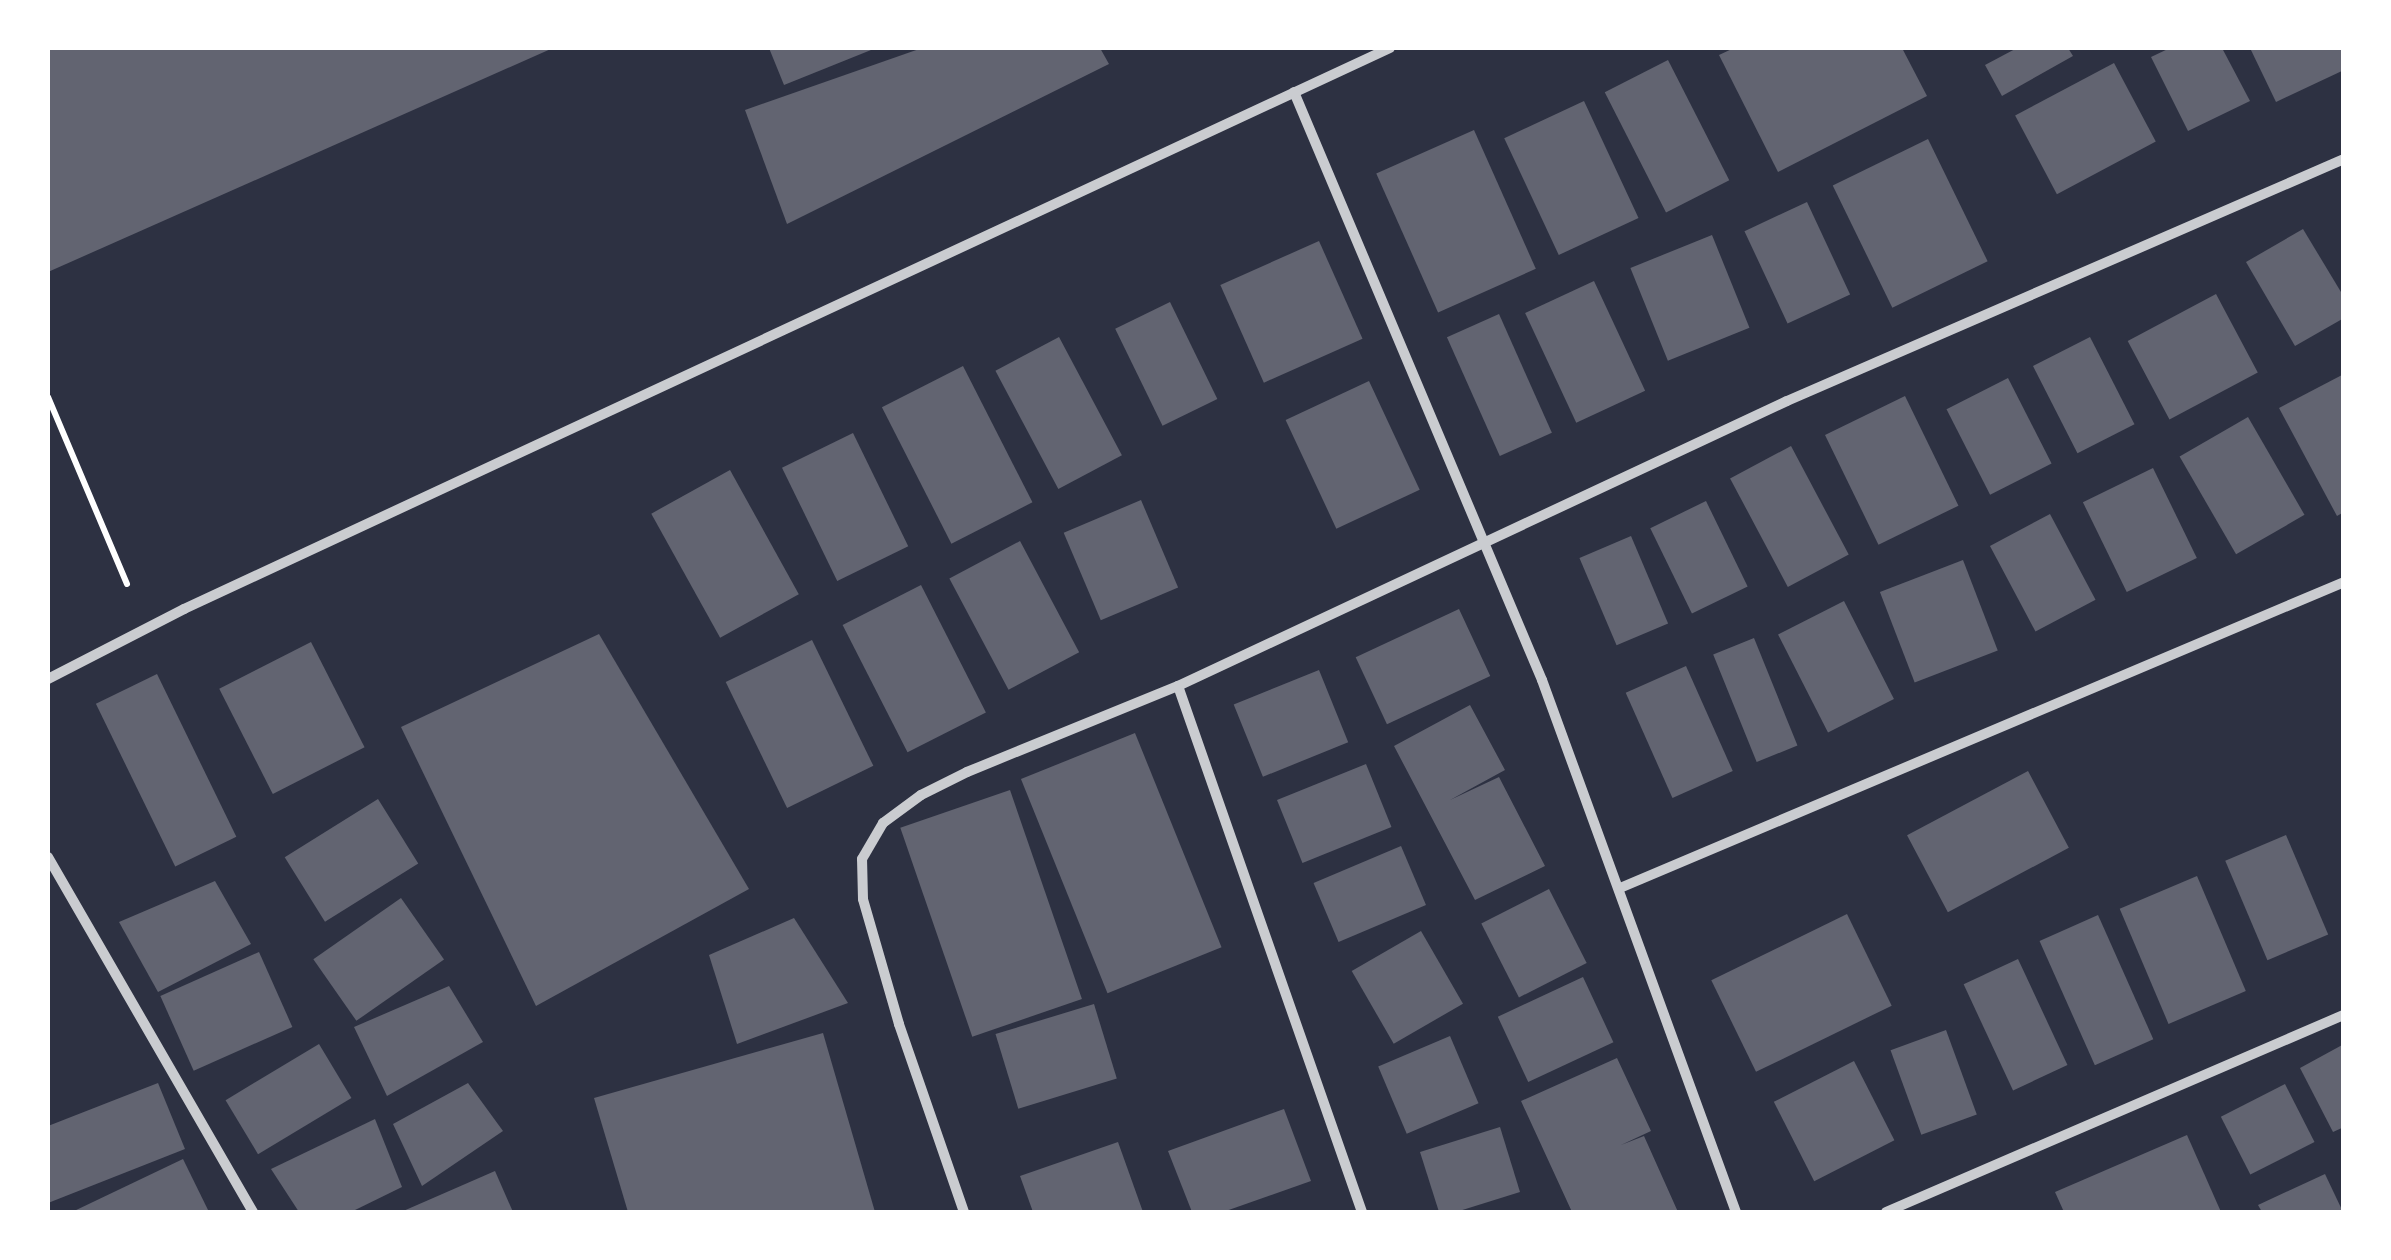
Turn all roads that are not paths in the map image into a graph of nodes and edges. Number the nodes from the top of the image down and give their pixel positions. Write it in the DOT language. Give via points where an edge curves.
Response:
graph roads {
  1 [pos="1390,48"];
  2 [pos="1294,92"];
  3 [pos="2344,159"];
  4 [pos="1484,544"];
  5 [pos="2344,582"];
  6 [pos="48,678"];
  7 [pos="1178,686"];
  8 [pos="48,857"];
  9 [pos="1620,888"];
  10 [pos="2344,1015"];
  11 [pos="253,1212"];
  12 [pos="964,1212"];
  13 [pos="1362,1212"];
  14 [pos="1736,1212"];
  15 [pos="1886,1212"];
  1 -- 2 [label="street"];
  2 -- 4 [label="street"];
  2 -- 6 [label="street"];
  3 -- 4 [label="street" via="1787,401"];
  4 -- 7 [label="street"];
  4 -- 9 [label="street"];
  5 -- 9 [label="street"];
  7 -- 12 [label="street" via="920,795 883,822 862,859 863,898 899,1024"];
  7 -- 13 [label="street"];
  8 -- 11 [label="street"];
  9 -- 14 [label="street"];
  10 -- 15 [label="street"];
}
